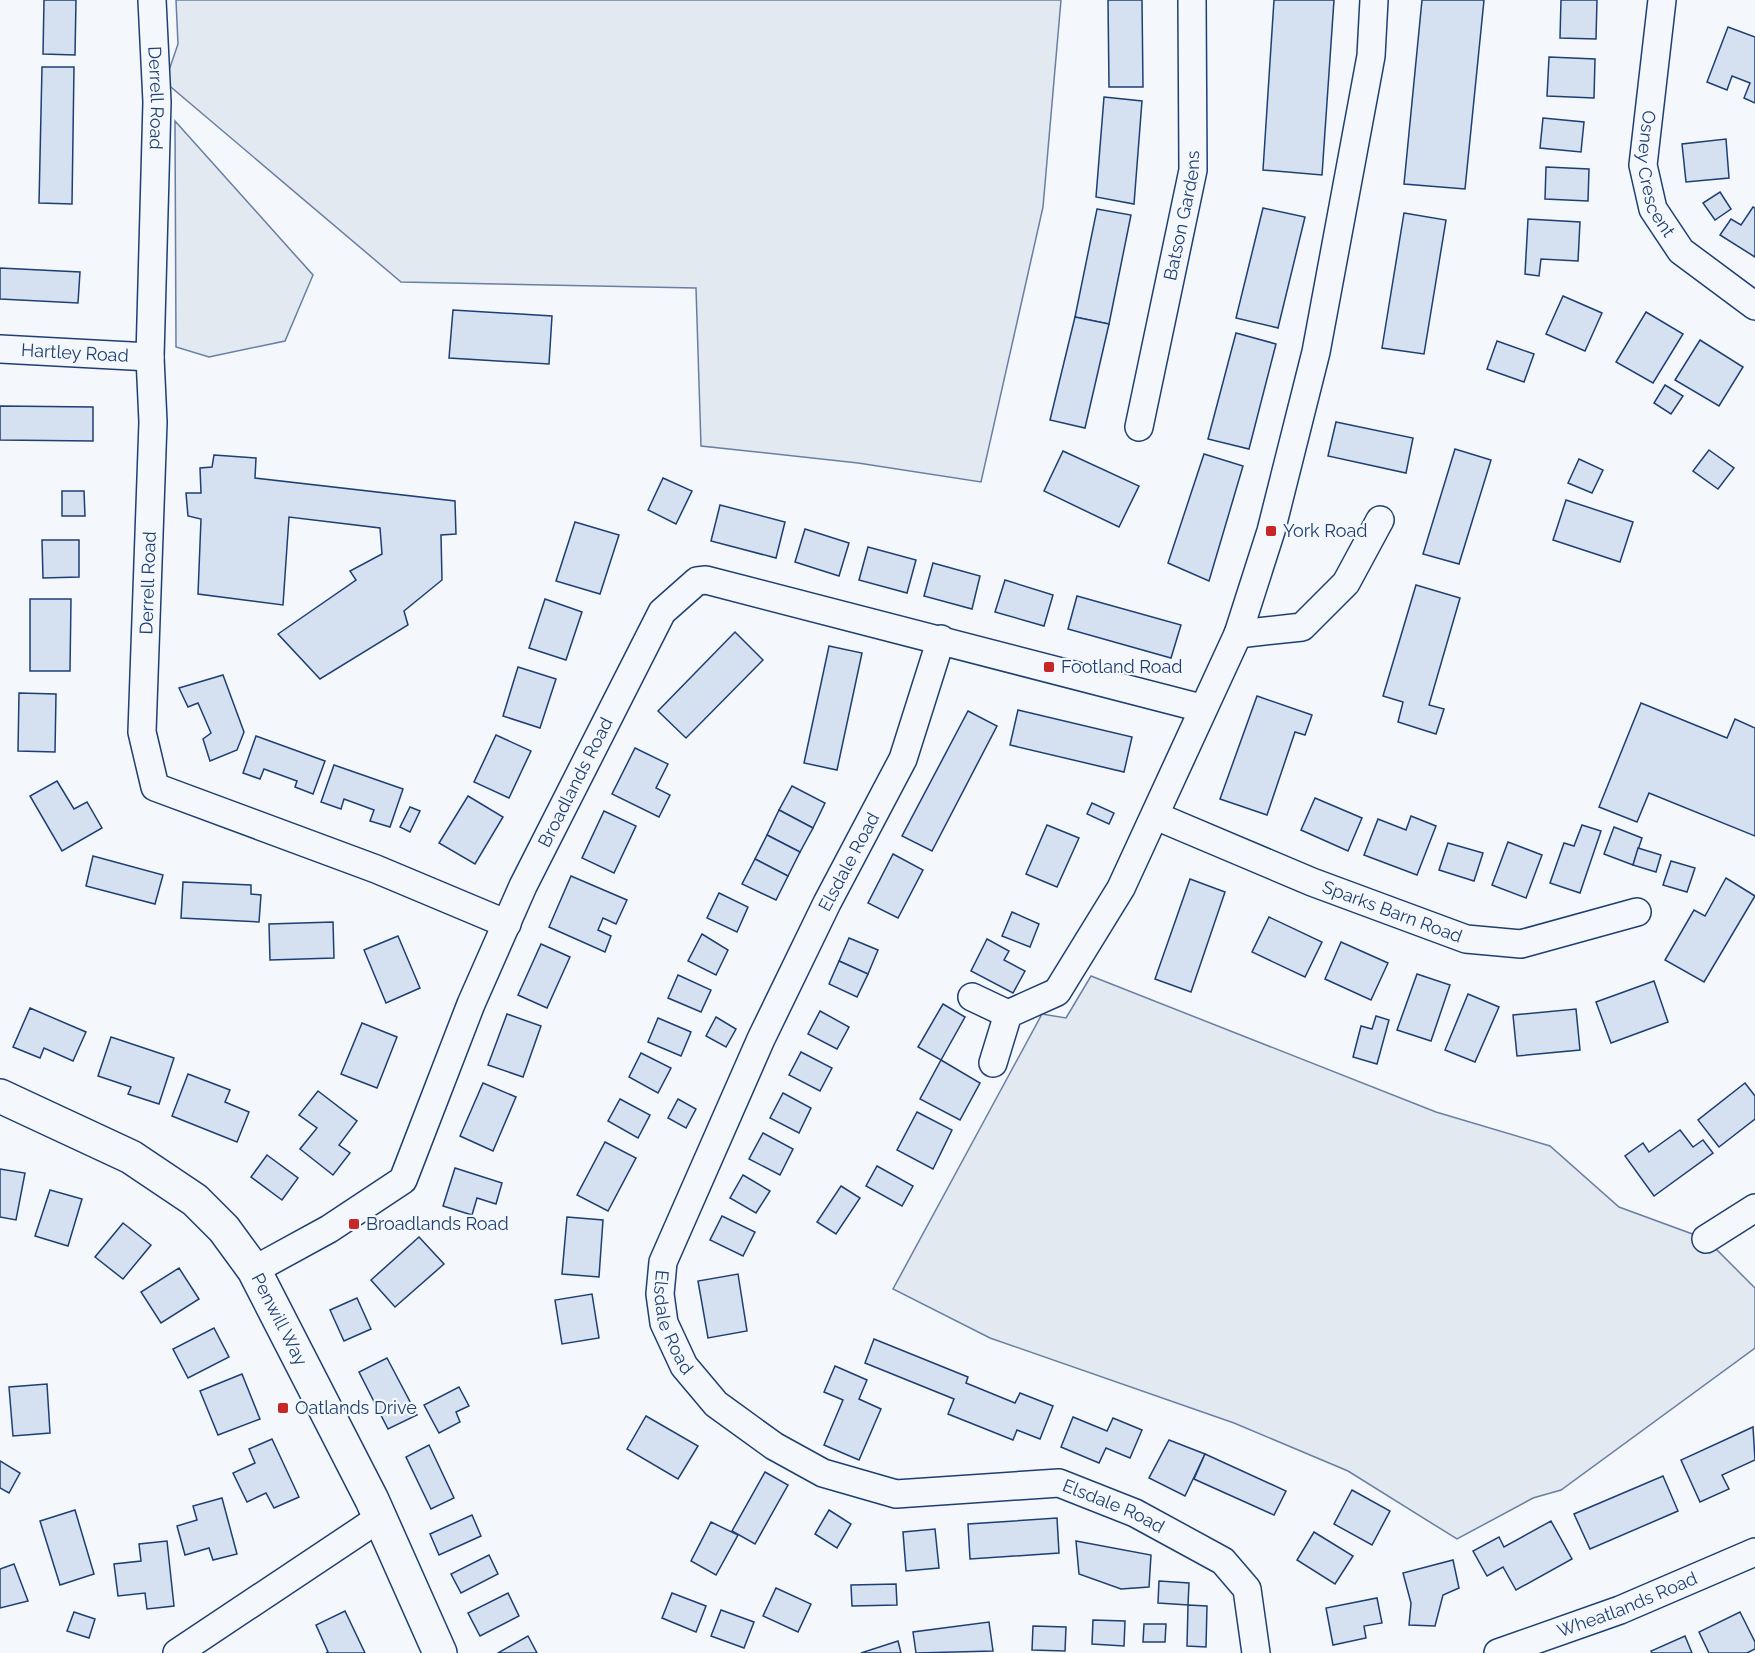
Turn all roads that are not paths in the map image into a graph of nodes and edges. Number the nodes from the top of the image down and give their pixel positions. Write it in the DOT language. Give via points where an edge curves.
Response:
graph roads {
  1 [pos="152,0"];
  2 [pos="1192,0"];
  3 [pos="1374,0"];
  4 [pos="1662,0"];
  5 [pos="1755,306"];
  6 [pos="0,350"];
  7 [pos="150,357"];
  8 [pos="1139,428"];
  9 [pos="1380,520"];
  10 [pos="1238,634"];
  11 [pos="941,639"];
  12 [pos="1202,708"];
  13 [pos="1156,816"];
  14 [pos="1637,912"];
  15 [pos="507,924"];
  16 [pos="972,996"];
  17 [pos="1008,1014"];
  18 [pos="993,1063"];
  19 [pos="0,1096"];
  20 [pos="1755,1208"];
  21 [pos="1706,1239"];
  22 [pos="254,1270"];
  23 [pos="378,1519"];
  24 [pos="1755,1552"];
  25 [pos="177,1653"];
  26 [pos="440,1653"];
  27 [pos="1256,1653"];
  28 [pos="1498,1653"];
  1 -- 7 [label="street, Derrell Road" via="157,102"];
  2 -- 8 [label="street, Batson Gardens" via="1193,170"];
  3 -- 10 [label="street" via="1371,56 1316,352 1271,531"];
  4 -- 5 [label="street, Osney Crescent" via="1643,165 1653,209 1681,251"];
  6 -- 7 [label="street, Hartley Road"];
  7 -- 15 [label="street, Derrell Road" via="153,422 142,732 154,787 376,869"];
  9 -- 10 [label="street" via="1346,584 1302,627"];
  10 -- 12 [label="street"];
  11 -- 12 [label="street"];
  11 -- 15 [label="street, Broadlands Road" via="706,580 697,581 662,612"];
  11 -- 27 [label="street, Elsdale Road" via="903,759 766,1028 663,1262 660,1294 664,1323 684,1366 716,1404 774,1446 823,1473 896,1494 1059,1483 1135,1513 1222,1561 1247,1589"];
  12 -- 13 [label="street"];
  13 -- 14 [label="street, Sparks Barn Road" via="1312,882 1466,939 1521,944"];
  13 -- 17 [label="street" via="1121,888 1057,992"];
  15 -- 22 [label="street, Broadlands Road" via="471,1004 403,1180 329,1229"];
  16 -- 17 [label="street"];
  17 -- 18 [label="street"];
  19 -- 22 [label="street, Penwill Way" via="131,1157 195,1200 224,1229"];
  20 -- 21 [label="street"];
  22 -- 23 [label="street, Penwill Way" via="372,1500"];
  23 -- 25 [label="street"];
  23 -- 26 [label="street, Penwill Way"];
  24 -- 28 [label="street, Wheatlands Road" via="1620,1610"];
}
